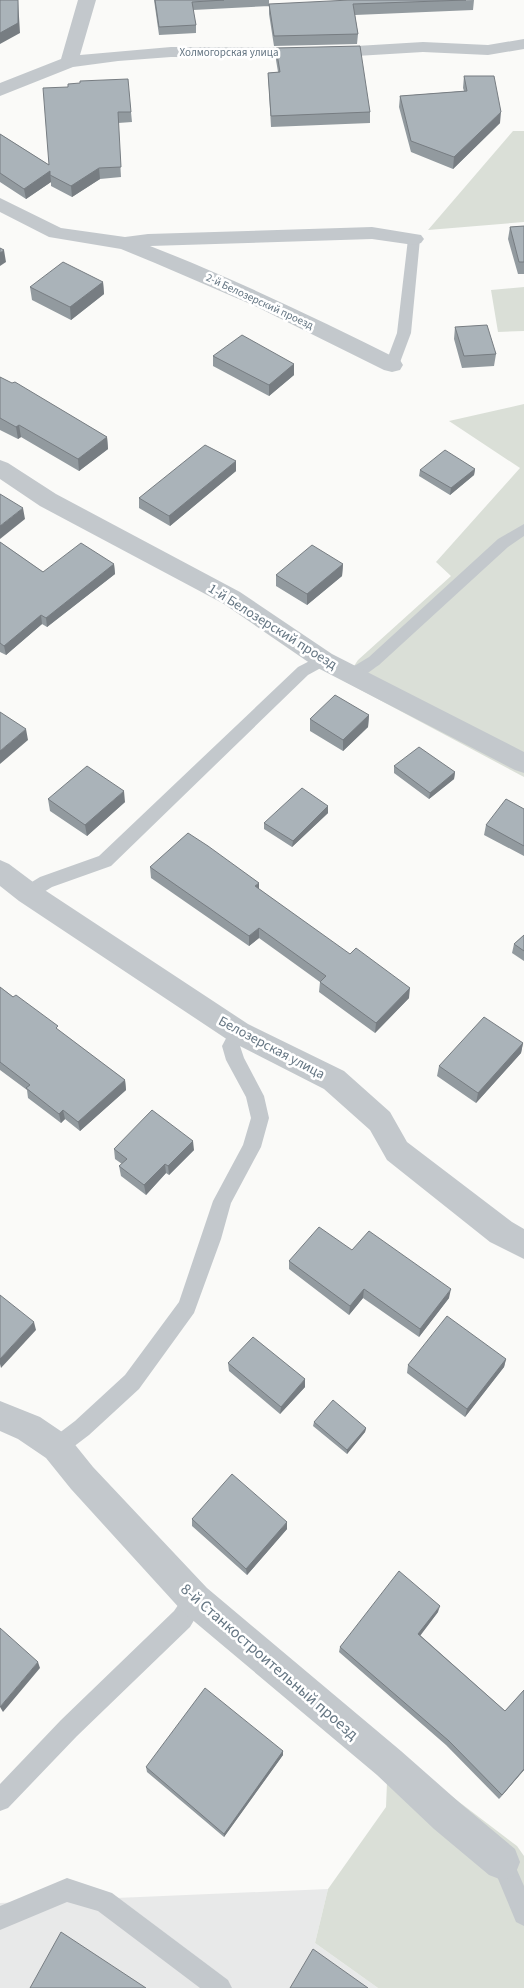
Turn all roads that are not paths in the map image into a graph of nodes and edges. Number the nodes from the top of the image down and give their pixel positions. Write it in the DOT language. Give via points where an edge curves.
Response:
graph roads {
  1 [pos="87,0"];
  2 [pos="524,44"];
  3 [pos="69,62"];
  4 [pos="0,90"];
  5 [pos="0,204"];
  6 [pos="414,239"];
  7 [pos="125,243"];
  8 [pos="392,365"];
  9 [pos="0,468"];
  10 [pos="524,529"];
  11 [pos="324,660"];
  12 [pos="352,674"];
  13 [pos="524,763"];
  14 [pos="0,871"];
  15 [pos="28,893"];
  16 [pos="238,1032"];
  17 [pos="524,1245"];
  18 [pos="0,1416"];
  19 [pos="57,1447"];
  20 [pos="195,1600"];
  21 [pos="0,1800"];
  22 [pos="502,1862"];
  23 [pos="524,1914"];
  24 [pos="0,1918"];
  25 [pos="220,1988"];
  1 -- 3 [label="street"];
  2 -- 3 [label="street, Холмогорская улица" via="488,50 171,52"];
  3 -- 4 [label="street, Холмогорская улица"];
  5 -- 7 [label="street, 2-й Белозерский проезд" via="56,233"];
  6 -- 7 [label="street, 2-й Белозерский проезд" via="372,233"];
  6 -- 8 [label="lane" via="404,333"];
  7 -- 8 [label="street, 2-й Белозерский проезд" via="259,301"];
  9 -- 11 [label="street, 1-й Белозерский проезд" via="48,500 232,598"];
  10 -- 12 [label="lane" via="502,543 374,661"];
  11 -- 12 [label="street, 1-й Белозерский проезд"];
  11 -- 15 [label="lane" via="303,672 105,861 46,882"];
  12 -- 13 [label="street, 1-й Белозерский проезд"];
  14 -- 15 [label="street, Белозерская улица"];
  15 -- 16 [label="street, Белозерская улица"];
  16 -- 17 [label="street, Белозерская улица" via="334,1080 380,1121 397,1151 501,1232"];
  16 -- 19 [label="lane" via="231,1046 255,1096 260,1118 252,1147 222,1201 187,1307 132,1382"];
  18 -- 19 [label="street, 8-й Станкостроительный проезд" via="28,1428"];
  19 -- 20 [label="street, 8-й Станкостроительный проезд"];
  20 -- 21 [label="lane" via="182,1619"];
  20 -- 22 [label="street, 8-й Станкостроительный проезд"];
  22 -- 23 [label="lane"];
  24 -- 25 [label="lane" via="67,1890 104,1901"];
}
